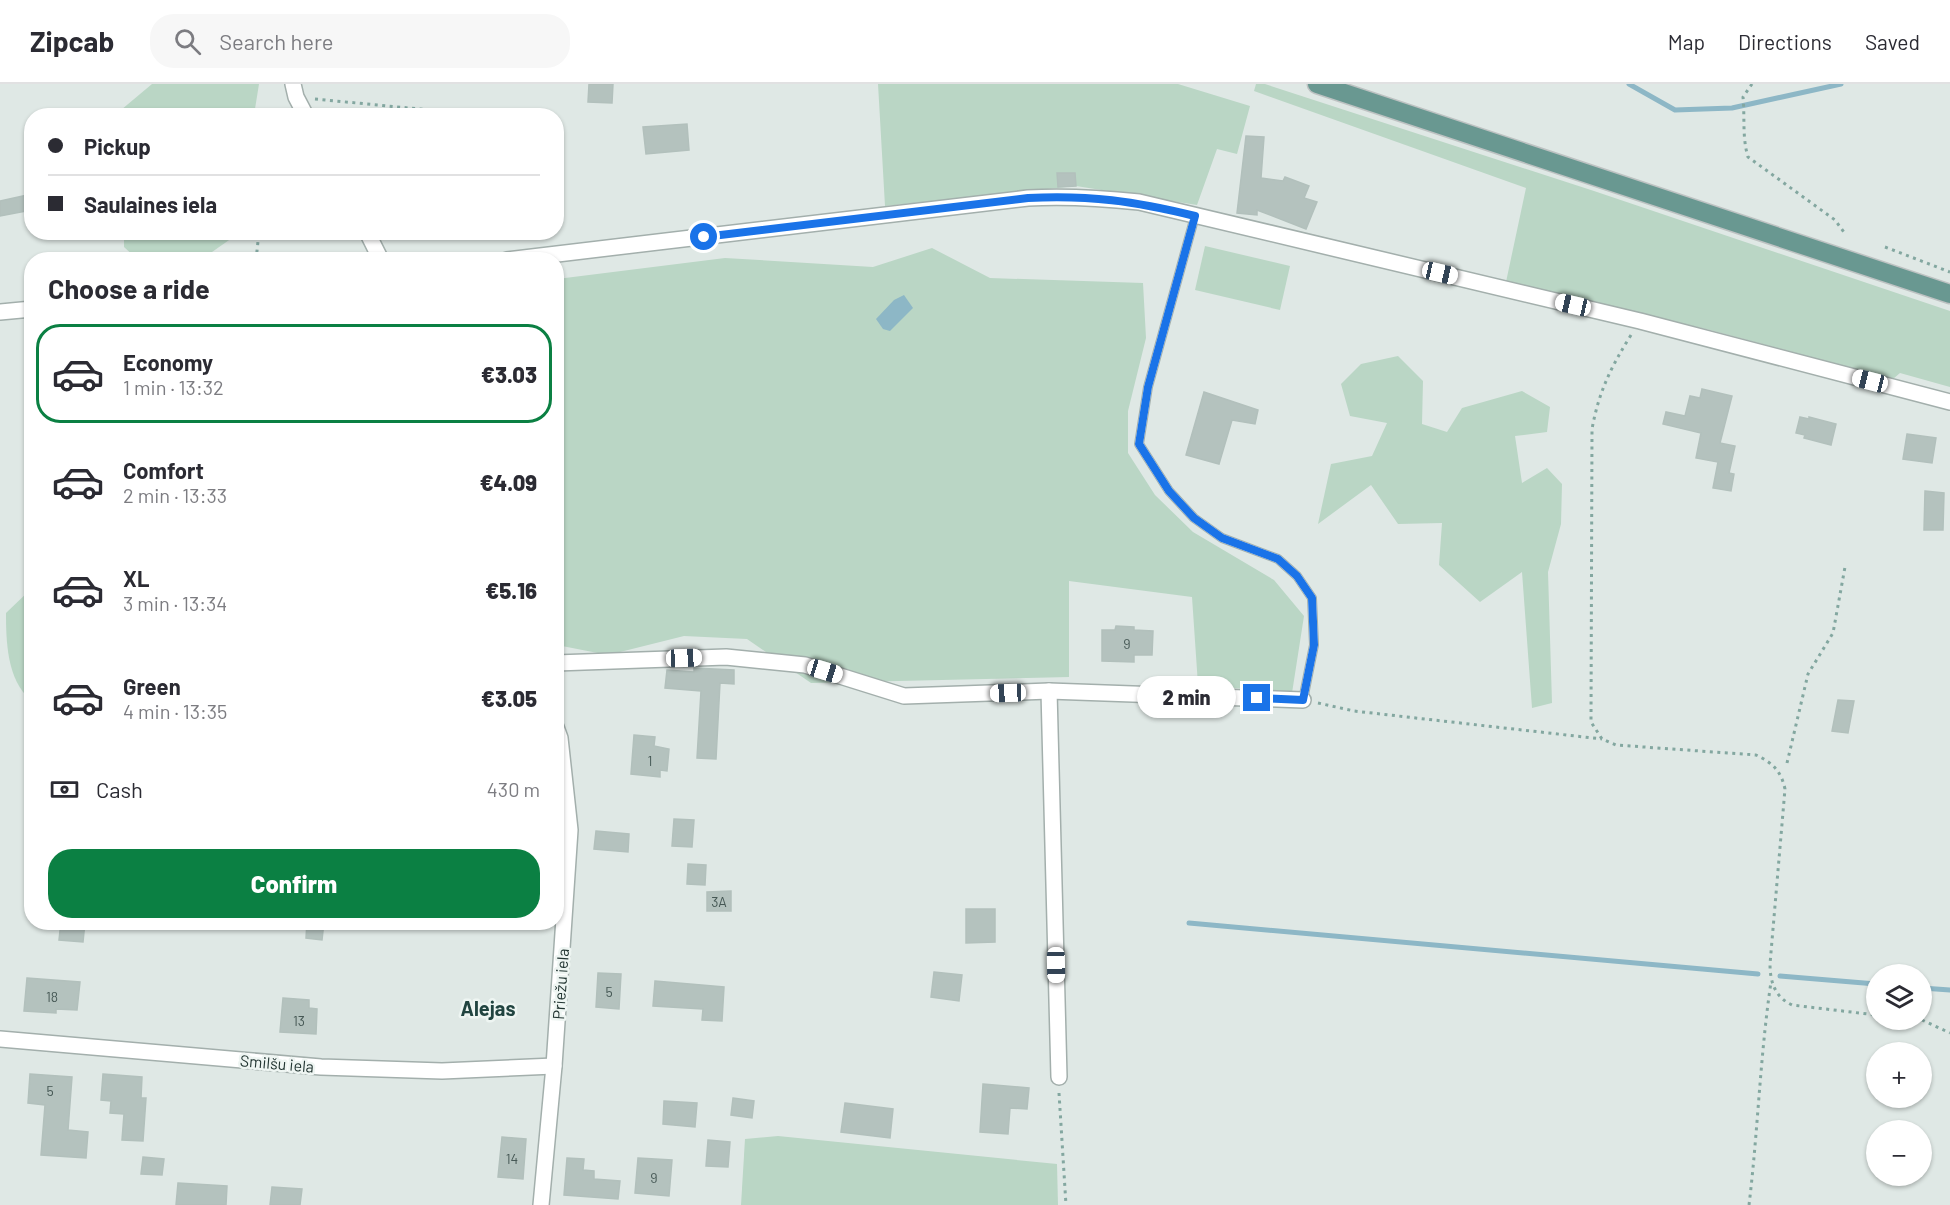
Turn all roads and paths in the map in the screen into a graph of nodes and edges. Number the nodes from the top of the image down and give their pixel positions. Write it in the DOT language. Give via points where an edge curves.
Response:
graph roads {
  1 [pos="1317,84"];
  2 [pos="1752,84"];
  3 [pos="295,91"];
  4 [pos="302,108"];
  5 [pos="429,108"];
  6 [pos="1195,216"];
  7 [pos="1846,235"];
  8 [pos="1885,247"];
  9 [pos="564,253"];
  10 [pos="1950,272"];
  11 [pos="1950,294"];
  12 [pos="24,310"];
  13 [pos="0,312"];
  14 [pos="1640,321"];
  15 [pos="1950,402"];
  16 [pos="1845,567"];
  17 [pos="564,663"];
  18 [pos="1049,691"];
  19 [pos="1303,700"];
  20 [pos="1602,739"];
  21 [pos="1787,763"];
  22 [pos="564,775"];
  23 [pos="564,918"];
  24 [pos="563,930"];
  25 [pos="1771,980"];
  26 [pos="1866,1014"];
  27 [pos="1932,1025"];
  28 [pos="1950,1034"];
  29 [pos="0,1039"];
  30 [pos="554,1066"];
  31 [pos="1059,1077"];
  32 [pos="541,1205"];
  33 [pos="1066,1205"];
  34 [pos="1749,1205"];
  1 -- 11 [label="main road"];
  2 -- 7 [label="path" via="1743,98 1743,141 1748,157 1836,220"];
  3 -- 4 [label="street"];
  3 -- 5 [label="path"];
  6 -- 9 [label="street" via="1139,202 1064,196 1028,198"];
  6 -- 14 [label="street"];
  6 -- 19 [label="lane" via="1148,387 1139,444 1169,491 1194,518 1222,538 1278,559 1297,576 1312,598 1314,645"];
  8 -- 10 [label="path"];
  12 -- 13 [label="street"];
  14 -- 15 [label="street"];
  14 -- 20 [label="path" via="1612,364 1598,398 1592,429 1591,722"];
  16 -- 21 [label="path" via="1833,633 1808,674"];
  17 -- 18 [label="street" via="726,657 805,665 904,696"];
  18 -- 19 [label="street"];
  18 -- 31 [label="street"];
  19 -- 20 [label="path" via="1354,711"];
  20 -- 25 [label="path" via="1616,745 1756,755 1778,769 1785,789"];
  22 -- 23 [label="street, Priežu iela" via="570,830"];
  24 -- 30 [label="street, Priežu iela"];
  25 -- 26 [label="path" via="1781,998 1792,1005"];
  25 -- 34 [label="path"];
  27 -- 28 [label="path"];
  29 -- 30 [label="street, Smilšu iela" via="321,1067 442,1071"];
  30 -- 32 [label="street, Priežu iela"];
  31 -- 33 [label="path"];
}
